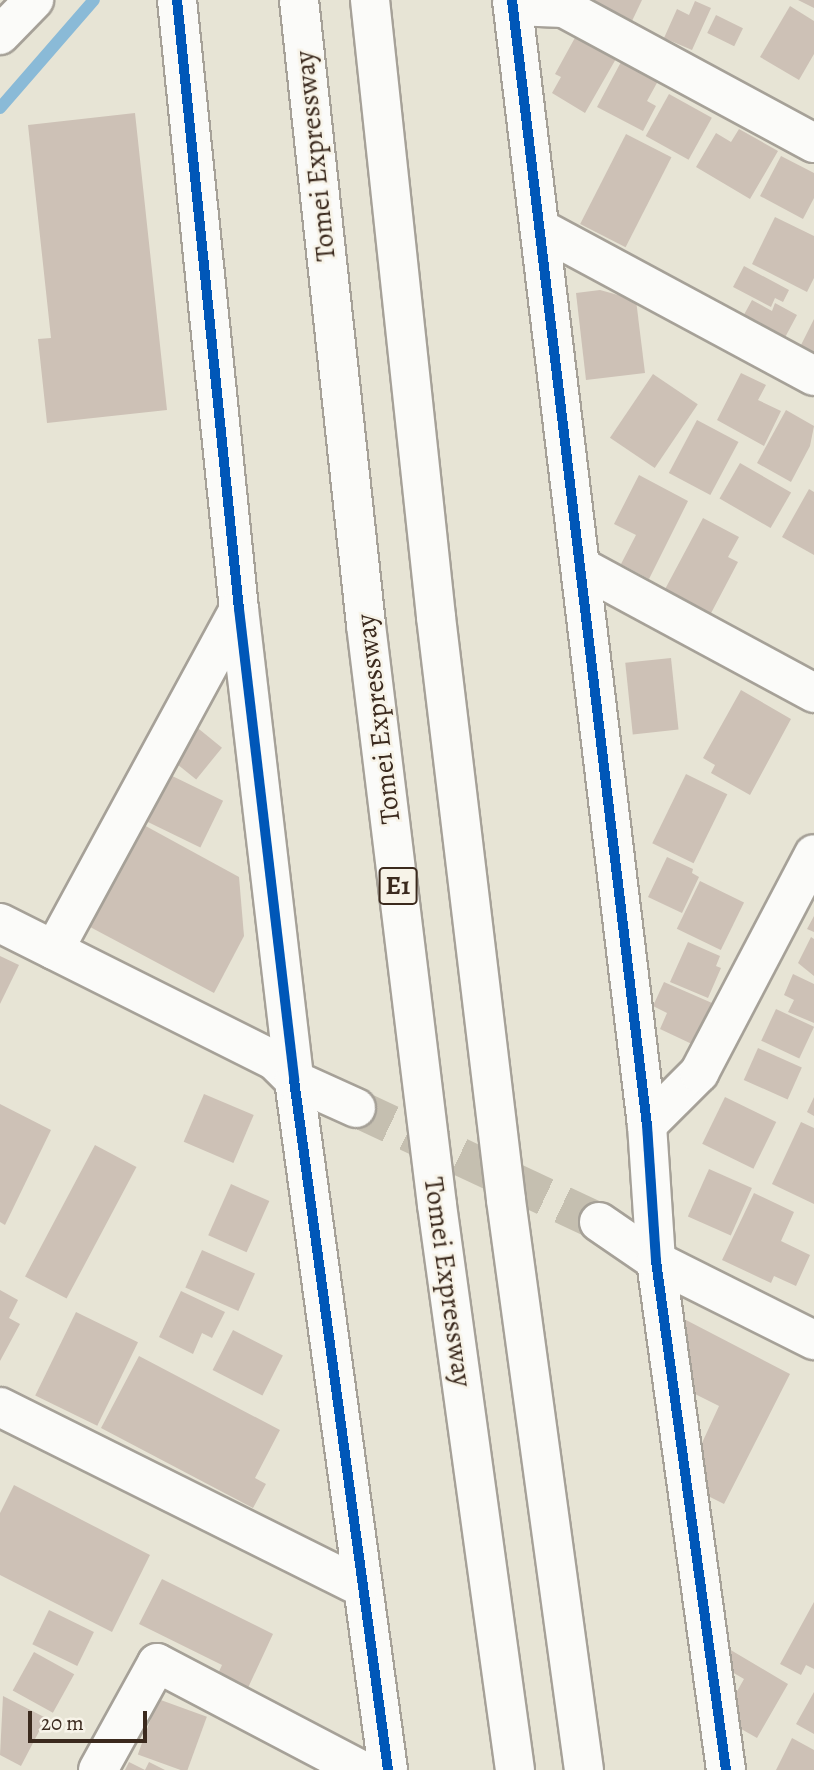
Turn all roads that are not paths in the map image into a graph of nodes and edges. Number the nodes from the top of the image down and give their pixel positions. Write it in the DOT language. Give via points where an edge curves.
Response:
graph roads {
  1 [pos="34,0"];
  2 [pos="177,0"];
  3 [pos="299,0"];
  4 [pos="370,0"];
  5 [pos="513,3"];
  6 [pos="0,35"];
  7 [pos="814,143"];
  8 [pos="541,229"];
  9 [pos="814,376"];
  10 [pos="583,568"];
  11 [pos="239,609"];
  12 [pos="809,679"];
  13 [pos="814,853"];
  14 [pos="0,923"];
  15 [pos="54,950"];
  16 [pos="294,1080"];
  17 [pos="356,1108"];
  18 [pos="647,1125"];
  19 [pos="599,1222"];
  20 [pos="656,1261"];
  21 [pos="814,1340"];
  22 [pos="0,1406"];
  23 [pos="361,1587"];
  24 [pos="98,1770"];
  25 [pos="361,1770"];
  26 [pos="388,1770"];
  27 [pos="515,1770"];
  28 [pos="584,1770"];
  29 [pos="726,1770"];
  1 -- 6 [label="main road"];
  2 -- 11 [label="main road"];
  3 -- 27 [label="main road, Tomei Expressway / E1" via="365,611 437,1205"];
  4 -- 28 [label="main road" via="434,604 506,1200"];
  5 -- 7 [label="main road" via="565,8"];
  5 -- 8 [label="main road"];
  8 -- 9 [label="main road"];
  8 -- 10 [label="main road"];
  10 -- 12 [label="main road"];
  10 -- 18 [label="main road"];
  11 -- 15 [label="main road"];
  11 -- 16 [label="main road"];
  13 -- 18 [label="main road" via="699,1073"];
  14 -- 15 [label="main road"];
  15 -- 16 [label="main road" via="275,1062"];
  16 -- 17 [label="main road"];
  16 -- 23 [label="main road"];
  18 -- 20 [label="main road"];
  19 -- 20 [label="main road"];
  20 -- 21 [label="main road"];
  20 -- 29 [label="main road"];
  22 -- 23 [label="main road"];
  23 -- 26 [label="main road"];
  24 -- 25 [label="main road" via="157,1663"];
}
